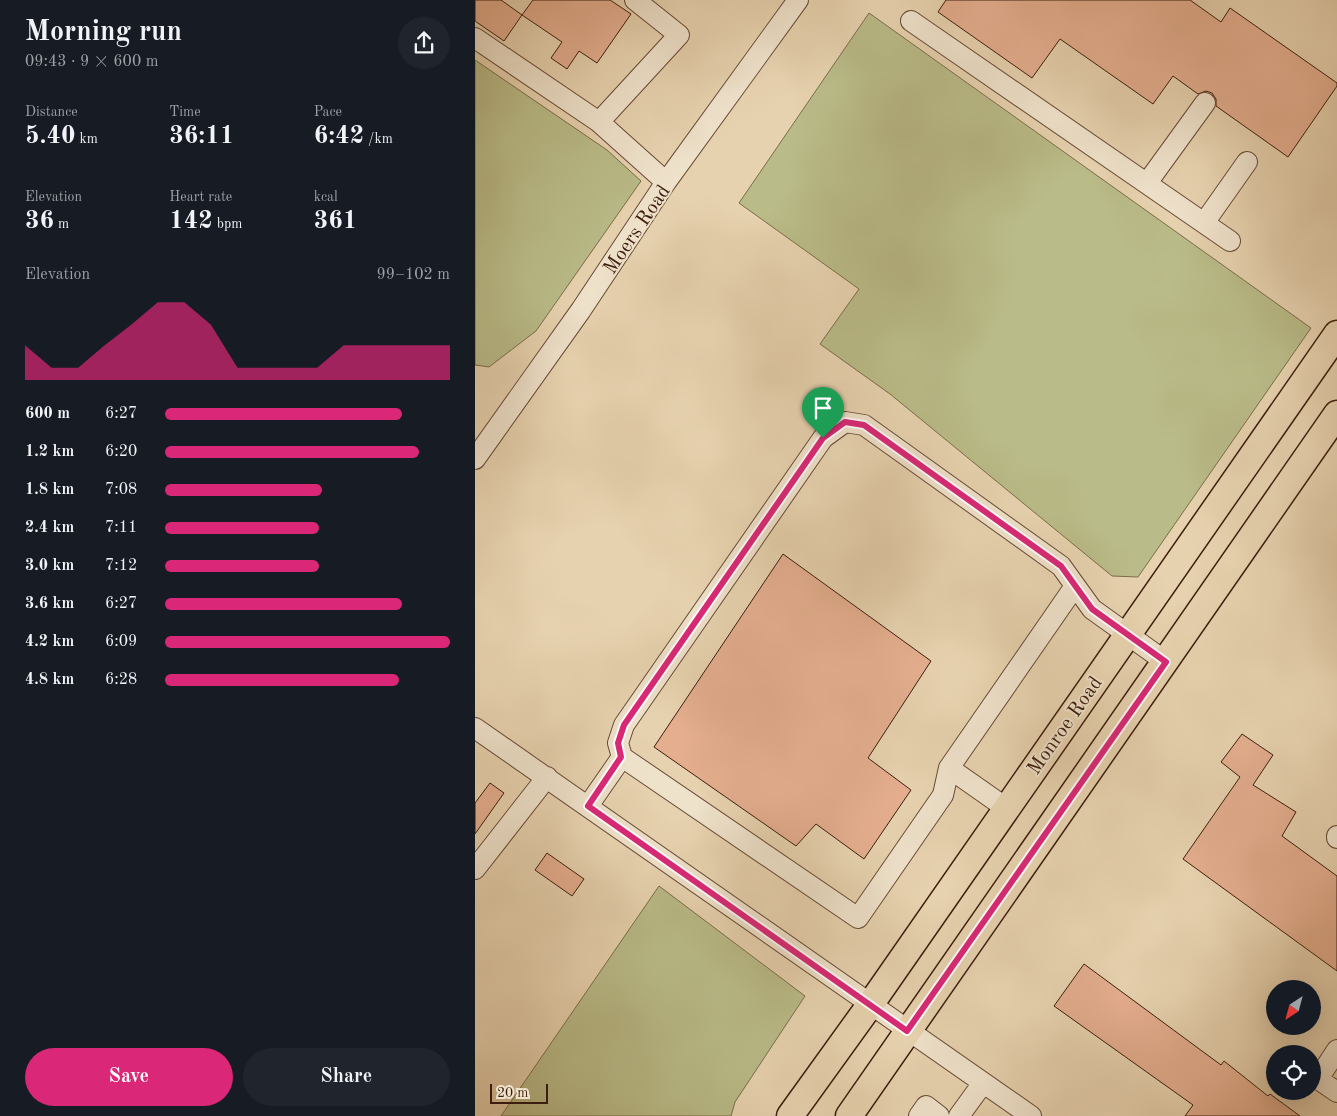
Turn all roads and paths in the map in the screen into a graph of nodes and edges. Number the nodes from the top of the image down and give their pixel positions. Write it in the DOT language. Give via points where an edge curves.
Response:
graph roads {
  1 [pos="635,0"];
  2 [pos="798,0"];
  3 [pos="911,21"];
  4 [pos="475,38"];
  5 [pos="1205,103"];
  6 [pos="599,122"];
  7 [pos="1247,162"];
  8 [pos="666,182"];
  9 [pos="1147,183"];
  10 [pos="1204,223"];
  11 [pos="1231,241"];
  12 [pos="1337,334"];
  13 [pos="1337,414"];
  14 [pos="475,459"];
  15 [pos="1075,586"];
  16 [pos="1127,634"];
  17 [pos="1166,662"];
  18 [pos="475,728"];
  19 [pos="621,757"];
  20 [pos="949,768"];
  21 [pos="547,777"];
  22 [pos="588,806"];
  23 [pos="1006,808"];
  24 [pos="475,869"];
  25 [pos="870,1005"];
  26 [pos="907,1031"];
  27 [pos="1337,1050"];
  28 [pos="983,1083"];
  29 [pos="1337,1092"];
  30 [pos="790,1116"];
  31 [pos="849,1116"];
  32 [pos="919,1116"];
  33 [pos="939,1116"];
  34 [pos="959,1116"];
  35 [pos="1031,1116"];
  1 -- 6 [label="street" via="679,35"];
  2 -- 8 [label="street, Moers Road"];
  3 -- 9 [label="street"];
  4 -- 6 [label="street"];
  5 -- 9 [label="street"];
  6 -- 8 [label="street"];
  7 -- 10 [label="street"];
  8 -- 14 [label="street, Moers Road" via="581,310"];
  9 -- 10 [label="street"];
  10 -- 11 [label="street"];
  12 -- 16 [label="main road, Monroe Road"];
  13 -- 17 [label="main road"];
  15 -- 16 [label="street" via="1092,609"];
  15 -- 19 [label="street" via="1061,566 864,425 845,422 823,438 624,725 618,743"];
  15 -- 20 [label="street"];
  16 -- 17 [label="street"];
  16 -- 23 [label="main road, Monroe Road"];
  17 -- 26 [label="main road"];
  18 -- 21 [label="street"];
  19 -- 20 [label="street" via="858,918 943,795"];
  19 -- 22 [label="street"];
  20 -- 23 [label="street"];
  21 -- 22 [label="street"];
  21 -- 24 [label="street"];
  22 -- 25 [label="street"];
  23 -- 25 [label="main road, Monroe Road"];
  25 -- 26 [label="street"];
  25 -- 30 [label="main road, Monroe Road"];
  26 -- 28 [label="street"];
  26 -- 31 [label="main road"];
  27 -- 29 [label="street" via="1318,1079"];
  28 -- 34 [label="street"];
  28 -- 35 [label="street"];
  32 -- 33 [label="street" via="926,1106"];
}
